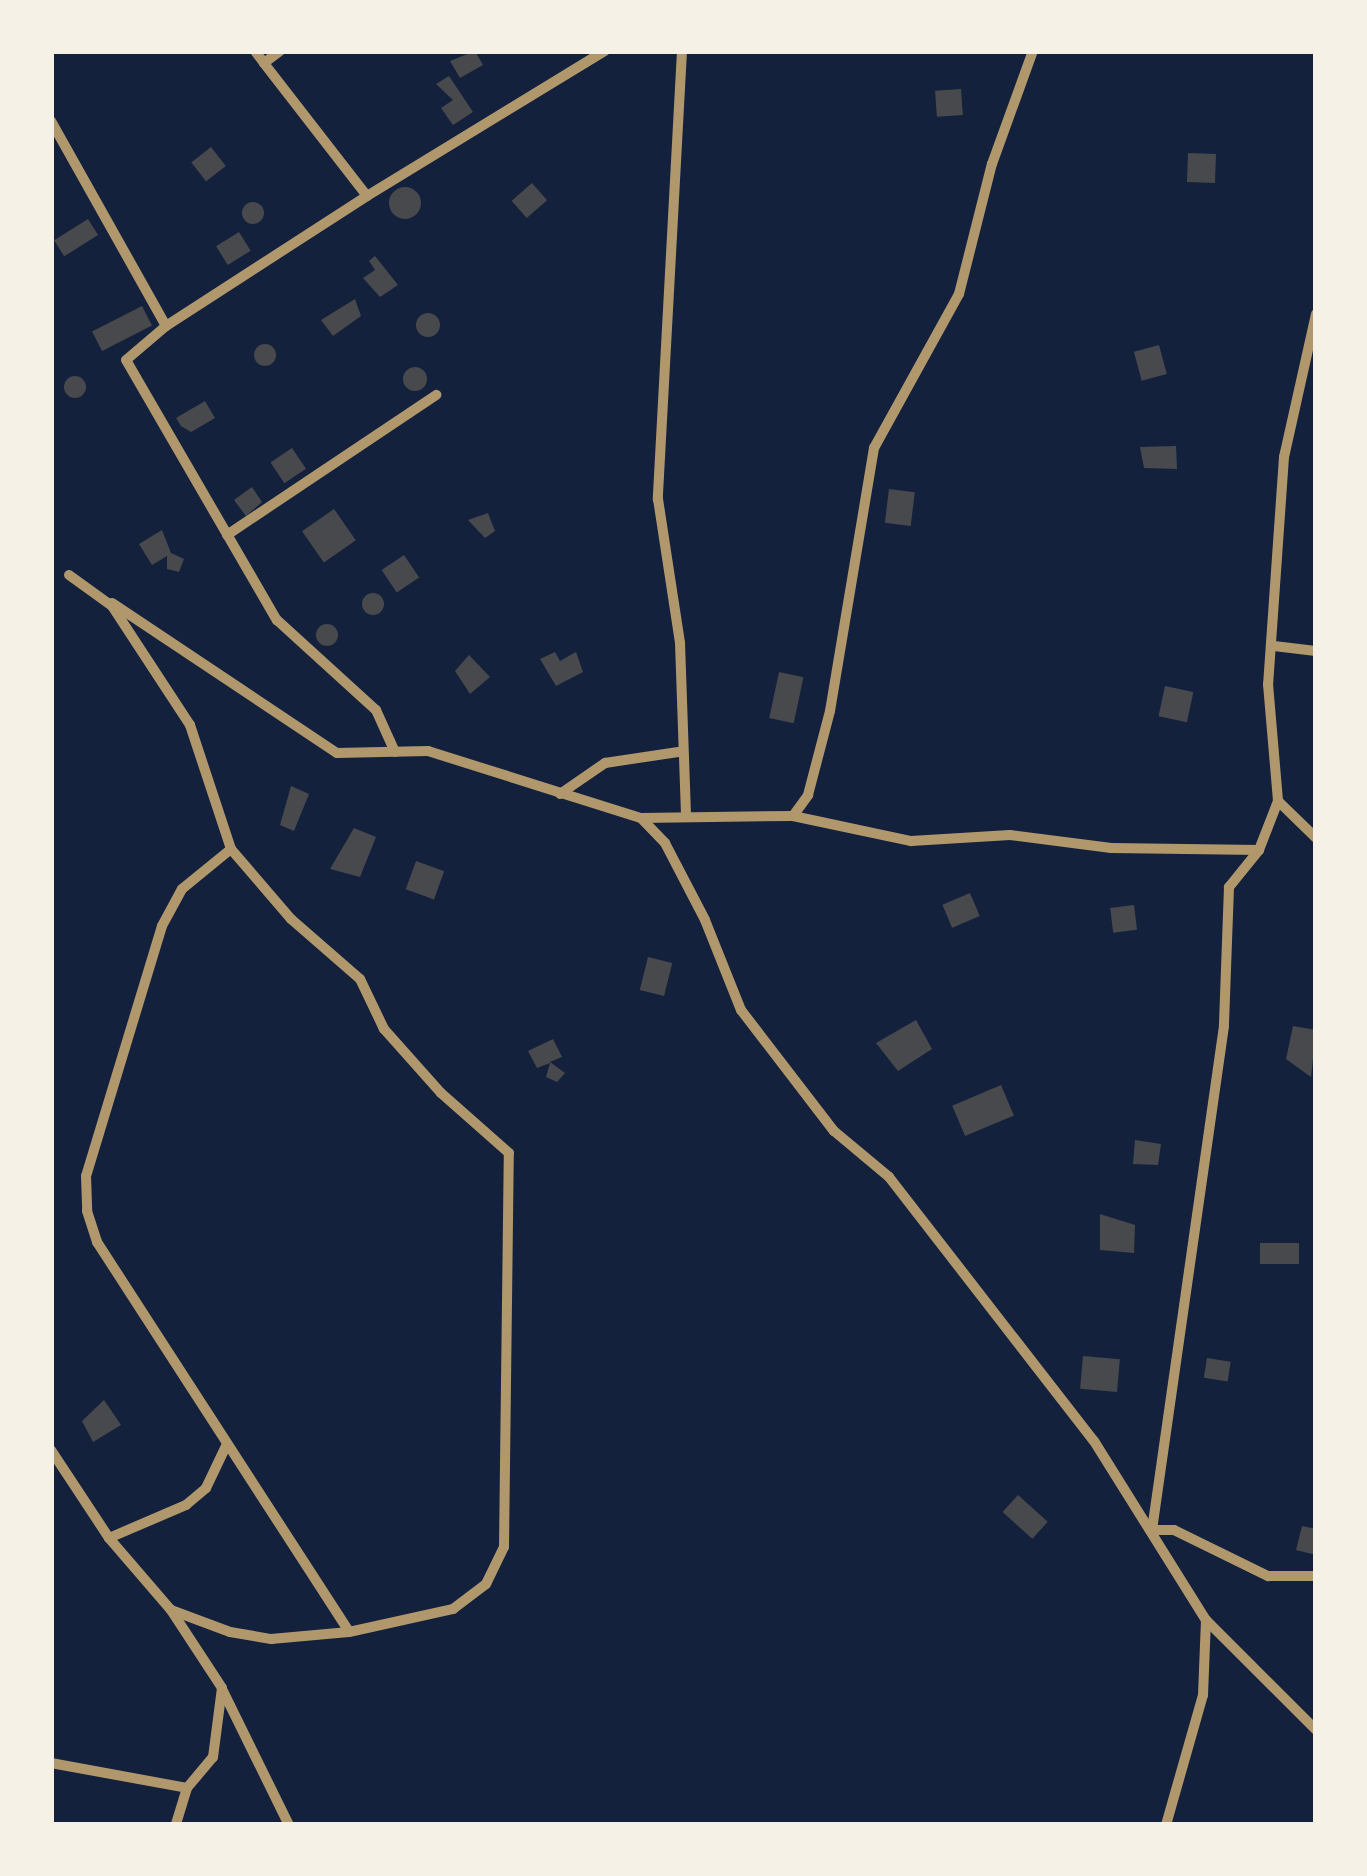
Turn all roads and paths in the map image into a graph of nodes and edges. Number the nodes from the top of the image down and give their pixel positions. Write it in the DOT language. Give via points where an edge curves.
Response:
graph roads {
  1 [pos="255,51"];
  2 [pos="280,51"];
  3 [pos="605,51"];
  4 [pos="682,51"];
  5 [pos="1033,51"];
  6 [pos="264,63"];
  7 [pos="51,121"];
  8 [pos="367,196"];
  9 [pos="1316,314"];
  10 [pos="166,326"];
  11 [pos="436,395"];
  12 [pos="227,535"];
  13 [pos="51,572"];
  14 [pos="69,575"];
  15 [pos="1274,646"];
  16 [pos="1316,651"];
  17 [pos="395,752"];
  18 [pos="678,752"];
  19 [pos="560,794"];
  20 [pos="1278,801"];
  21 [pos="794,816"];
  22 [pos="641,818"];
  23 [pos="686,818"];
  24 [pos="1316,838"];
  25 [pos="231,849"];
  26 [pos="1259,850"];
  27 [pos="227,1444"];
  28 [pos="51,1450"];
  29 [pos="1152,1530"];
  30 [pos="109,1538"];
  31 [pos="1316,1576"];
  32 [pos="171,1610"];
  33 [pos="1206,1620"];
  34 [pos="349,1632"];
  35 [pos="222,1688"];
  36 [pos="1316,1730"];
  37 [pos="51,1762"];
  38 [pos="187,1788"];
  39 [pos="176,1825"];
  40 [pos="289,1825"];
  41 [pos="1166,1825"];
  1 -- 6 [label="street"];
  2 -- 6 [label="street"];
  3 -- 8 [label="street"];
  4 -- 18 [label="street" via="658,500 680,644"];
  5 -- 21 [label="street" via="992,164 959,294 874,448 830,711 808,795"];
  6 -- 8 [label="street"];
  7 -- 10 [label="street"];
  8 -- 10 [label="street"];
  9 -- 15 [label="street" via="1284,458"];
  10 -- 12 [label="street" via="126,360"];
  11 -- 12 [label="street"];
  12 -- 17 [label="street" via="277,620 376,710"];
  13 -- 14 [label="street"];
  14 -- 17 [label="street" via="337,753"];
  14 -- 25 [label="street" via="112,606 180,709 209,765"];
  15 -- 16 [label="street"];
  15 -- 20 [label="street" via="1268,684"];
  17 -- 19 [label="street" via="428,751"];
  18 -- 19 [label="street" via="604,763"];
  18 -- 23 [label="street"];
  19 -- 22 [label="street"];
  20 -- 24 [label="street"];
  20 -- 26 [label="street"];
  21 -- 23 [label="street"];
  21 -- 26 [label="street" via="911,841 1010,835 1112,848"];
  22 -- 23 [label="street"];
  22 -- 29 [label="street" via="695,901 741,1010 834,1131 889,1177 1094,1441"];
  25 -- 27 [label="street" via="182,889 162,926 86,1176 97,1242"];
  25 -- 34 [label="street" via="291,919 360,979 384,1029 441,1094 509,1153 504,1547 471,1602"];
  26 -- 29 [label="street" via="1229,886 1224,1026"];
  27 -- 30 [label="street" via="206,1488 186,1505"];
  27 -- 34 [label="street"];
  28 -- 30 [label="street"];
  29 -- 31 [label="street" via="1174,1530 1268,1576"];
  29 -- 33 [label="street"];
  30 -- 32 [label="street"];
  32 -- 34 [label="street" via="272,1640"];
  32 -- 35 [label="street"];
  33 -- 36 [label="street"];
  33 -- 41 [label="street" via="1203,1695"];
  35 -- 38 [label="street" via="213,1757"];
  35 -- 40 [label="street"];
  37 -- 38 [label="street"];
  38 -- 39 [label="street"];
}
